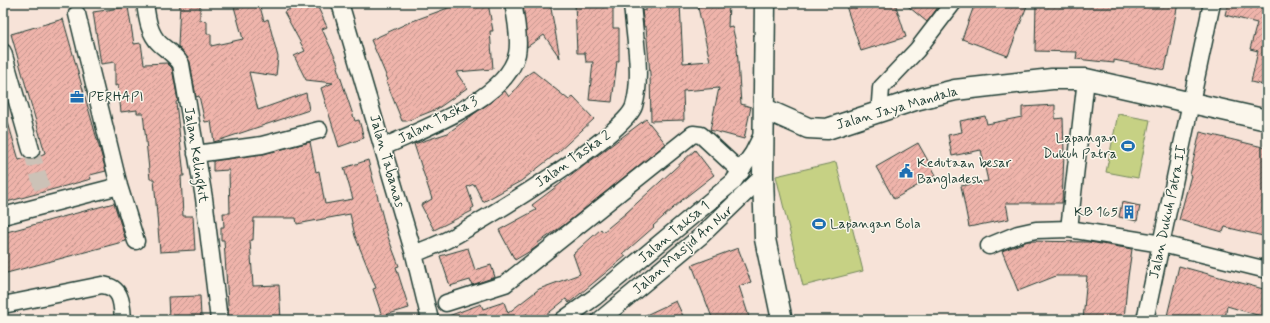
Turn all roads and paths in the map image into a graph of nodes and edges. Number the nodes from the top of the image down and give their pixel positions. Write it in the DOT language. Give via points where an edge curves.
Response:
graph roads {
  1 [pos="145,3"];
  2 [pos="341,3"];
  3 [pos="513,3"];
  4 [pos="632,3"];
  5 [pos="765,3"];
  6 [pos="952,3"];
  7 [pos="1212,3"];
  8 [pos="77,14"];
  9 [pos="3,52"];
  10 [pos="1086,79"];
  11 [pos="1191,104"];
  12 [pos="884,110"];
  13 [pos="765,118"];
  14 [pos="1267,120"];
  15 [pos="319,130"];
  16 [pos="383,147"];
  17 [pos="31,150"];
  18 [pos="196,154"];
  19 [pos="741,172"];
  20 [pos="763,176"];
  21 [pos="119,186"];
  22 [pos="3,216"];
  23 [pos="1069,229"];
  24 [pos="136,241"];
  25 [pos="1162,244"];
  26 [pos="989,246"];
  27 [pos="414,254"];
  28 [pos="1267,270"];
  29 [pos="446,303"];
  30 [pos="3,305"];
  31 [pos="607,318"];
  32 [pos="123,320"];
  33 [pos="219,320"];
  34 [pos="430,320"];
  35 [pos="563,320"];
  36 [pos="782,320"];
  37 [pos="1145,320"];
  1 -- 18 [label="street, Jalan Kelingkit" via="147,20 154,38 181,64"];
  2 -- 16 [label="street, Jalan Tabanas"];
  3 -- 16 [label="street, Jalan Taska 3" via="517,53 514,64 503,80 466,108"];
  4 -- 27 [label="street, Jalan Taska 2" via="637,93 633,108 621,124 601,142 489,215 454,236"];
  5 -- 13 [label="street"];
  6 -- 12 [label="street" via="917,50 881,88 880,102"];
  7 -- 11 [label="street, Jalan Dukuh Patra II"];
  8 -- 21 [label="street"];
  9 -- 17 [label="street"];
  10 -- 11 [label="street, Jalan Jaya Mandala"];
  10 -- 12 [label="street, Jalan Jaya Mandala" via="1052,79 955,90"];
  10 -- 23 [label="street"];
  11 -- 14 [label="street, Jalan Jaya Mandala"];
  11 -- 25 [label="street, Jalan Dukuh Patra II"];
  12 -- 13 [label="street, Jalan Jaya Mandala" via="817,129"];
  13 -- 19 [label="street, Jalan Taksa 1" via="753,153"];
  13 -- 20 [label="street"];
  15 -- 18 [label="street" via="262,145"];
  16 -- 27 [label="street, Jalan Tabanas"];
  18 -- 33 [label="street, Jalan Kelingkit"];
  19 -- 29 [label="street" via="700,135 693,134 505,284"];
  19 -- 35 [label="street, Jalan Taksa 1" via="733,182 662,242"];
  20 -- 31 [label="street, Jalan Masjid An Nur" via="701,236"];
  20 -- 36 [label="street" via="765,239"];
  21 -- 22 [label="street" via="46,201"];
  21 -- 24 [label="street"];
  23 -- 25 [label="street"];
  23 -- 26 [label="street" via="1036,230 1018,234"];
  25 -- 28 [label="street"];
  25 -- 37 [label="street, Jalan Dukuh Patra II"];
  27 -- 34 [label="street, Jalan Tabanas"];
  30 -- 32 [label="street" via="102,285 115,289 120,295"];
}
